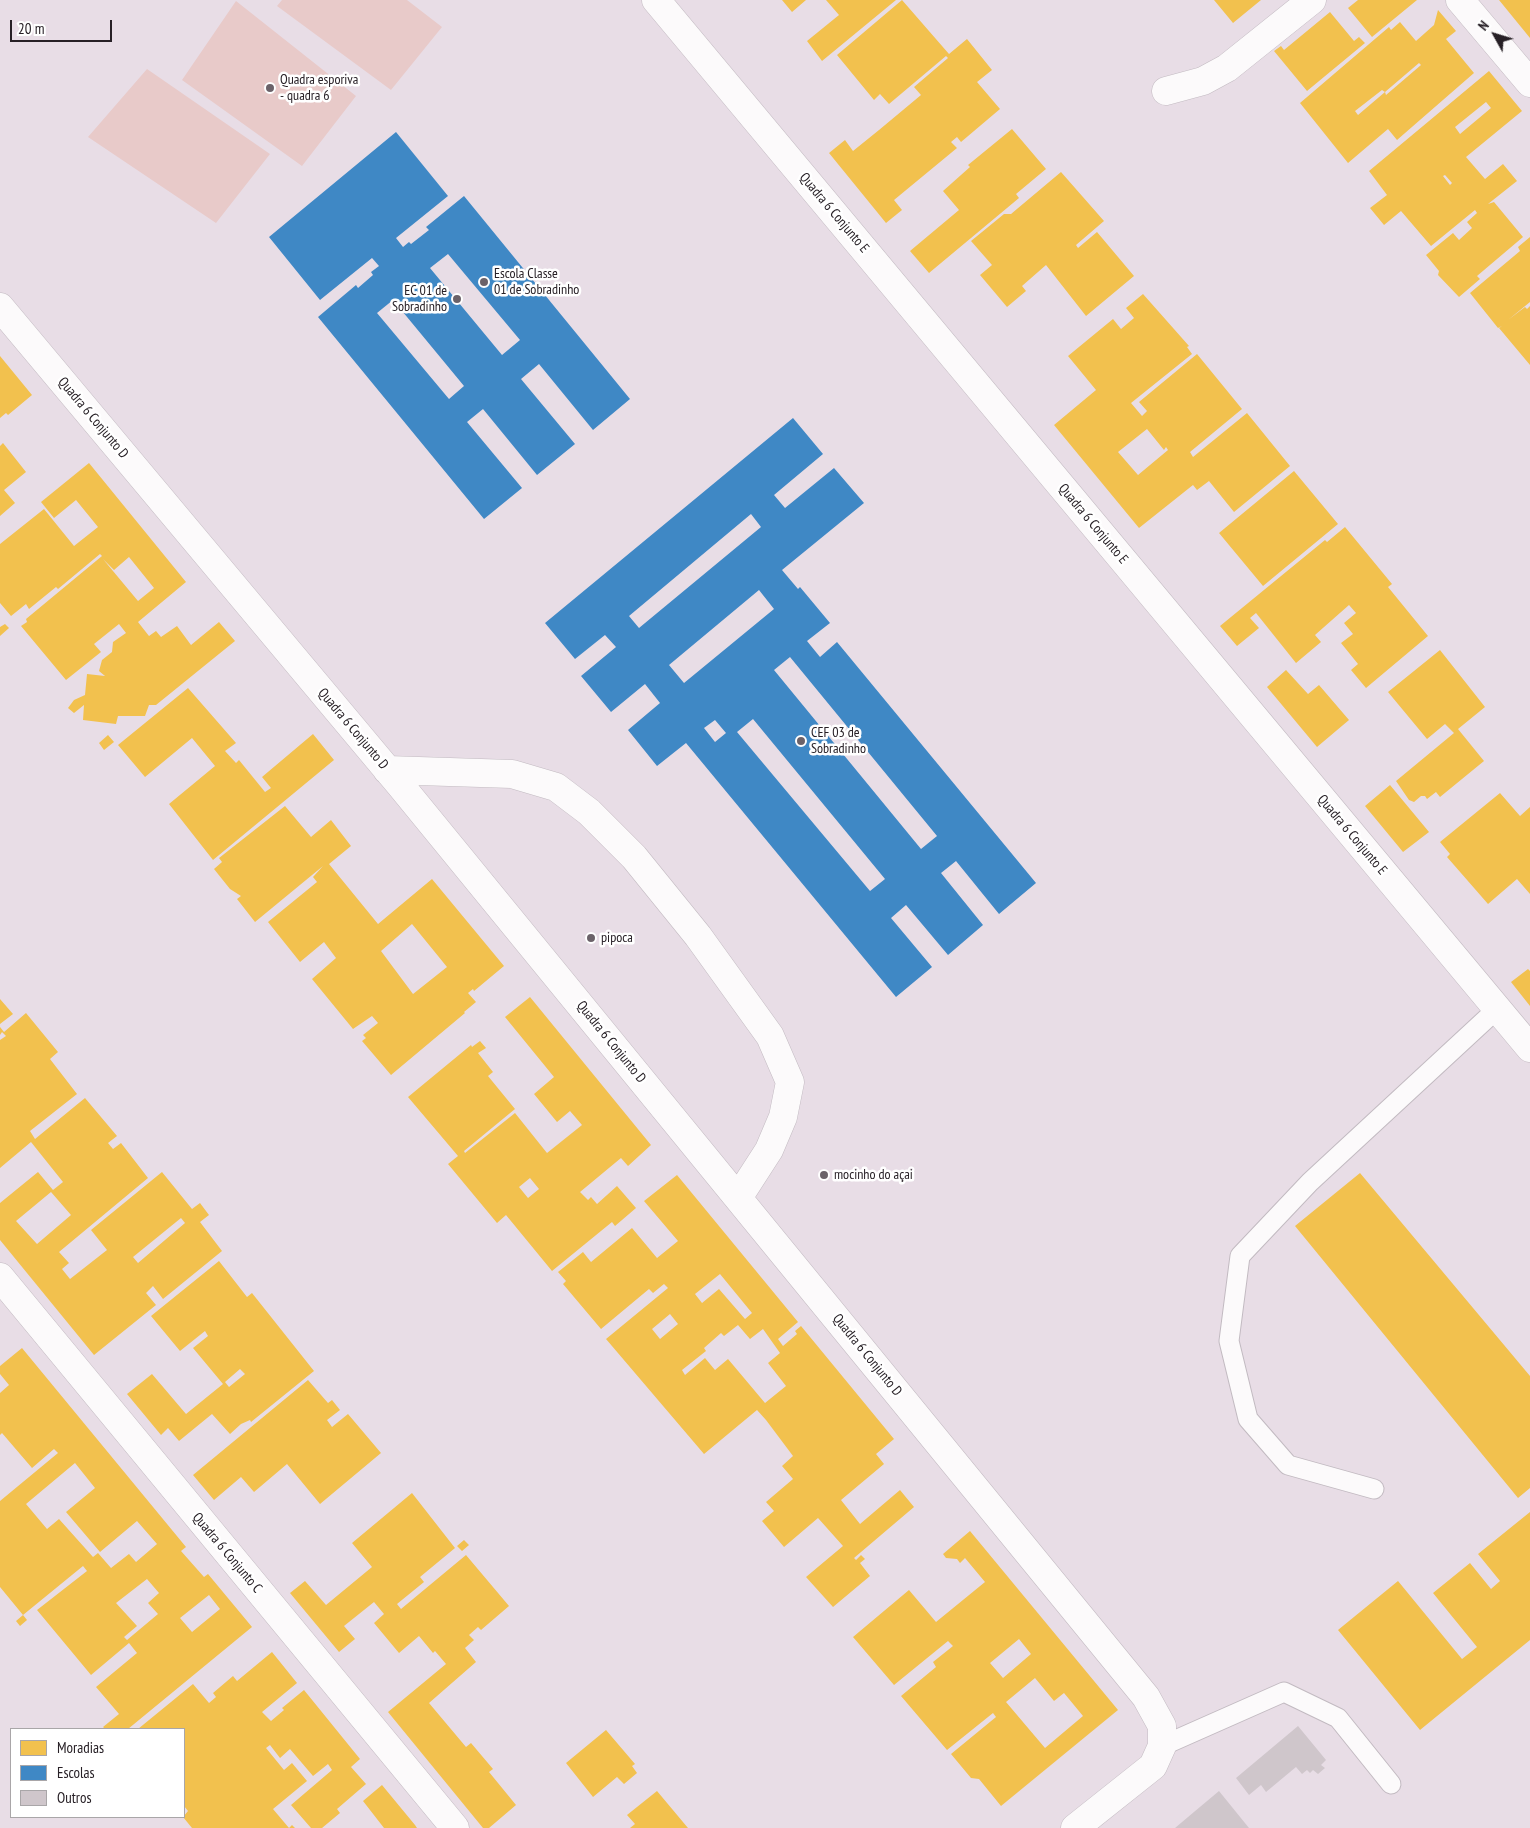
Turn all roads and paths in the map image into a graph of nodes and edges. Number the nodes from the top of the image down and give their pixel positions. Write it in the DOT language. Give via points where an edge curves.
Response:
graph roads {
  1 [pos="656,0"];
  2 [pos="1312,0"];
  3 [pos="1460,0"];
  4 [pos="1530,83"];
  5 [pos="1166,90"];
  6 [pos="0,307"];
  7 [pos="387,770"];
  8 [pos="1497,1008"];
  9 [pos="1530,1048"];
  10 [pos="738,1198"];
  11 [pos="0,1277"];
  12 [pos="1374,1489"];
  13 [pos="1162,1746"];
  14 [pos="1391,1784"];
  15 [pos="455,1828"];
  16 [pos="1075,1828"];
  1 -- 8 [label="street, Quadra 6 Conjunto E"];
  2 -- 5 [label="street" via="1227,68 1204,81"];
  3 -- 4 [label="street"];
  6 -- 7 [label="street, Quadra 6 Conjunto D"];
  7 -- 10 [label="street, Quadra 6 Conjunto D"];
  7 -- 10 [label="street" via="512,774 556,787 589,812 634,857 698,936 770,1036 790,1082 783,1117 769,1150"];
  8 -- 9 [label="street, Quadra 6 Conjunto E"];
  8 -- 12 [label="lane" via="1310,1182 1240,1256 1229,1341 1248,1419 1288,1465"];
  10 -- 13 [label="street, Quadra 6 Conjunto D" via="1146,1697 1162,1726"];
  11 -- 15 [label="street, Quadra 6 Conjunto C"];
  13 -- 14 [label="lane" via="1284,1692 1338,1718"];
  13 -- 16 [label="street" via="1153,1766"];
}
